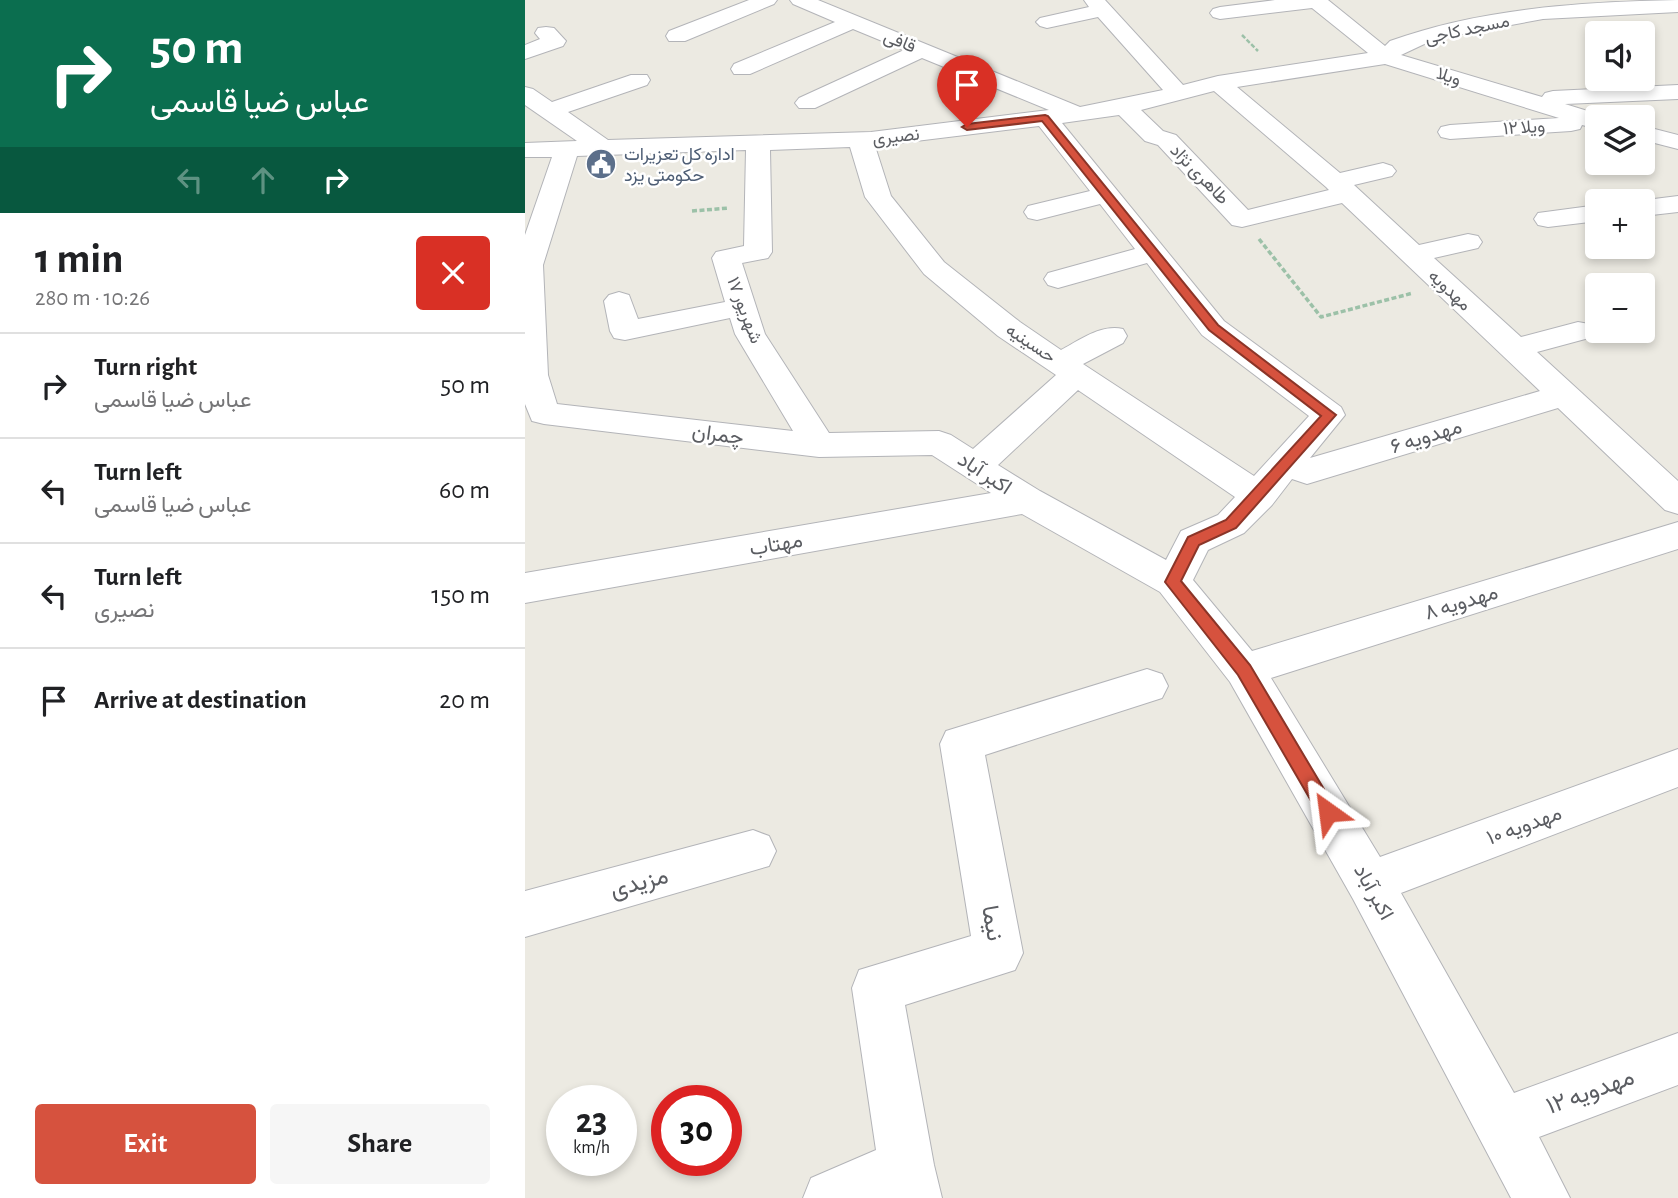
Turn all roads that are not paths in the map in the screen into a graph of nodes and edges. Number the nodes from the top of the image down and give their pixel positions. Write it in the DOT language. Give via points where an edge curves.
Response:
graph roads {
  1 [pos="767,0"];
  2 [pos="800,0"];
  3 [pos="1316,1"];
  4 [pos="1099,5"];
  5 [pos="1678,6"];
  6 [pos="1220,13"];
  7 [pos="853,22"];
  8 [pos="1047,22"];
  9 [pos="546,33"];
  10 [pos="677,36"];
  11 [pos="922,50"];
  12 [pos="525,52"];
  13 [pos="1386,57"];
  14 [pos="743,69"];
  15 [pos="639,80"];
  16 [pos="1218,83"];
  17 [pos="1678,92"];
  18 [pos="1178,93"];
  19 [pos="525,94"];
  20 [pos="1523,100"];
  21 [pos="807,103"];
  22 [pos="1124,107"];
  23 [pos="549,111"];
  24 [pos="1078,114"];
  25 [pos="1045,118"];
  26 [pos="1585,118"];
  27 [pos="1585,123"];
  28 [pos="1450,132"];
  29 [pos="1655,136"];
  30 [pos="860,139"];
  31 [pos="1678,142"];
  32 [pos="758,143"];
  33 [pos="567,149"];
  34 [pos="605,149"];
  35 [pos="525,150"];
  36 [pos="1384,171"];
  37 [pos="1341,188"];
  38 [pos="1106,195"];
  39 [pos="1678,204"];
  40 [pos="1655,207"];
  41 [pos="1038,212"];
  42 [pos="1585,215"];
  43 [pos="1548,219"];
  44 [pos="1468,242"];
  45 [pos="1153,253"];
  46 [pos="1413,255"];
  47 [pos="527,265"];
  48 [pos="1058,279"];
  49 [pos="619,301"];
  50 [pos="741,307"];
  51 [pos="1578,331"];
  52 [pos="1112,336"];
  53 [pos="1514,349"];
  54 [pos="1069,368"];
  55 [pos="529,376"];
  56 [pos="1564,395"];
  57 [pos="939,443"];
  58 [pos="819,445"];
  59 [pos="1290,461"];
  60 [pos="976,466"];
  61 [pos="1259,496"];
  62 [pos="1027,500"];
  63 [pos="1678,501"];
  64 [pos="1678,535"];
  65 [pos="1173,582"];
  66 [pos="525,588"];
  67 [pos="1244,670"];
  68 [pos="1147,686"];
  69 [pos="1678,768"];
  70 [pos="753,851"];
  71 [pos="1370,883"];
  72 [pos="525,914"];
  73 [pos="1678,1059"];
  74 [pos="1501,1124"];
  75 [pos="910,1181"];
  76 [pos="831,1198"];
  77 [pos="1542,1198"];
  1 -- 10 [label="street"];
  2 -- 7 [label="street, قافی"];
  3 -- 6 [label="street"];
  3 -- 13 [label="street, ویلا"];
  4 -- 8 [label="street"];
  4 -- 18 [label="street"];
  5 -- 13 [label="street, مسجد کاجی" via="1543,13 1430,34 1398,46"];
  7 -- 11 [label="street, قافی"];
  7 -- 14 [label="street"];
  9 -- 12 [label="street" via="555,41"];
  11 -- 21 [label="street"];
  11 -- 24 [label="street, قافی"];
  13 -- 16 [label="street, نصیری"];
  13 -- 20 [label="street, ویلا"];
  15 -- 23 [label="street"];
  16 -- 18 [label="street, نصیری"];
  16 -- 37 [label="street, مهدویه"];
  17 -- 20 [label="street"];
  18 -- 22 [label="street, نصیری"];
  19 -- 23 [label="street"];
  20 -- 26 [label="street, ویلا"];
  22 -- 24 [label="street, نصیری"];
  22 -- 37 [label="street, طاهری نژاد" via="1153,136 1167,140 1243,219"];
  23 -- 34 [label="street"];
  24 -- 25 [label="street, نصیری"];
  25 -- 30 [label="street, نصیری" via="973,137"];
  25 -- 38 [label="street"];
  27 -- 28 [label="street, ویلا ۱۲"];
  29 -- 31 [label="street"];
  30 -- 32 [label="street, نصیری"];
  30 -- 54 [label="street, حسینیه" via="878,197 934,268 1009,330"];
  32 -- 34 [label="street, نصیری"];
  32 -- 50 [label="street, ۱۷ شهریور" via="758,252 726,258"];
  33 -- 34 [label="street, نصیری"];
  33 -- 35 [label="street, نصیری"];
  33 -- 47 [label="street"];
  36 -- 37 [label="street"];
  37 -- 46 [label="street, مهدویه"];
  38 -- 41 [label="street"];
  38 -- 45 [label="street"];
  39 -- 40 [label="street"];
  42 -- 43 [label="street"];
  44 -- 46 [label="street"];
  45 -- 48 [label="street"];
  45 -- 59 [label="street" via="1213,328 1329,415"];
  46 -- 53 [label="street, مهدویه"];
  47 -- 55 [label="street"];
  49 -- 50 [label="street" via="625,331"];
  50 -- 58 [label="street, ۱۷ شهریور" via="750,334"];
  51 -- 53 [label="street"];
  52 -- 54 [label="street"];
  53 -- 56 [label="street, مهدویه"];
  54 -- 60 [label="street"];
  54 -- 61 [label="street, حسینیه"];
  55 -- 58 [label="street, چمران" via="544,413"];
  56 -- 59 [label="street, مهدویه ۶" via="1307,472"];
  56 -- 63 [label="street, مهدویه"];
  57 -- 58 [label="street, چمران"];
  57 -- 60 [label="street, اکبر آباد"];
  59 -- 61 [label="street"];
  60 -- 62 [label="street, اکبر آباد"];
  61 -- 65 [label="street" via="1231,524 1194,541"];
  62 -- 65 [label="street, اکبر آباد"];
  62 -- 66 [label="street, مهتاب"];
  64 -- 67 [label="street, مهدویه ۸"];
  65 -- 67 [label="street, اکبر آباد"];
  67 -- 71 [label="street, اکبر آباد"];
  68 -- 75 [label="street, نیما" via="961,744 998,953 877,988"];
  69 -- 71 [label="street, مهدویه ۱۰"];
  70 -- 72 [label="street, مزیدی"];
  71 -- 74 [label="street, اکبر آباد"];
  73 -- 74 [label="street, مهدویه ۱۲"];
  74 -- 77 [label="street, اکبر آباد"];
  75 -- 76 [label="street, نیما"];
}
